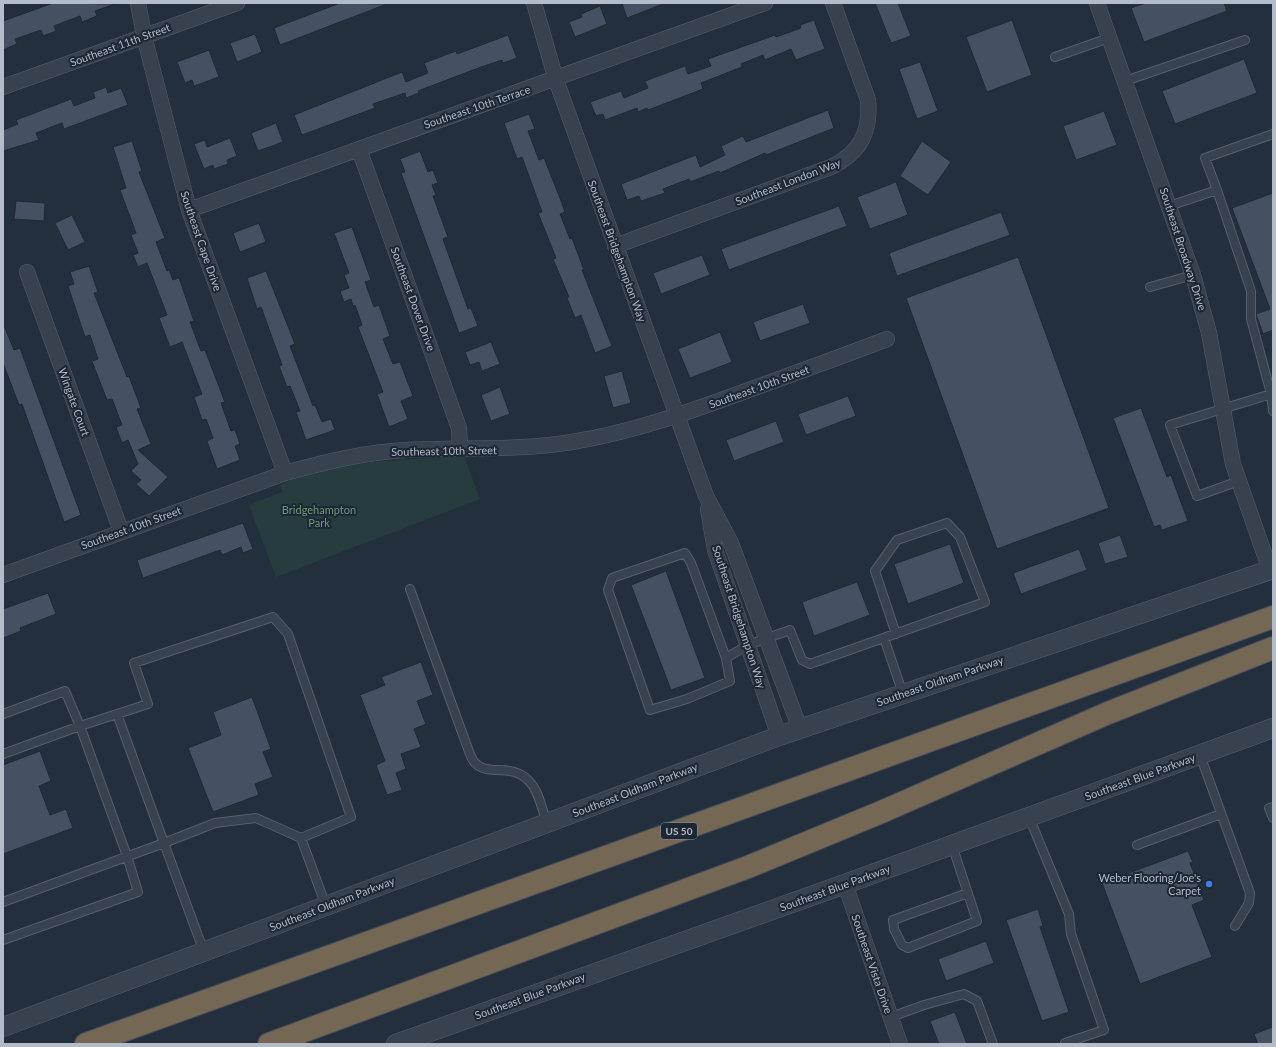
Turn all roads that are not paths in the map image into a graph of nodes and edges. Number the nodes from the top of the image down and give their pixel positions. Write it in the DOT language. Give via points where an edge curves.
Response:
graph roads {
  1 [pos="138,3"];
  2 [pos="238,3"];
  3 [pos="534,3"];
  4 [pos="765,3"];
  5 [pos="833,3"];
  6 [pos="1097,3"];
  7 [pos="144,36"];
  8 [pos="1109,38"];
  9 [pos="1244,40"];
  10 [pos="1055,57"];
  11 [pos="556,80"];
  12 [pos="1124,81"];
  13 [pos="3,87"];
  14 [pos="1273,134"];
  15 [pos="359,149"];
  16 [pos="1217,190"];
  17 [pos="1169,206"];
  18 [pos="189,210"];
  19 [pos="615,246"];
  20 [pos="27,272"];
  21 [pos="1193,275"];
  22 [pos="1150,287"];
  23 [pos="887,339"];
  24 [pos="1272,393"];
  25 [pos="1222,409"];
  26 [pos="1273,411"];
  27 [pos="677,417"];
  28 [pos="460,449"];
  29 [pos="285,473"];
  30 [pos="1239,481"];
  31 [pos="706,496"];
  32 [pos="122,531"];
  33 [pos="1271,569"];
  34 [pos="3,575"];
  35 [pos="410,589"];
  36 [pos="1273,617"];
  37 [pos="896,634"];
  38 [pos="767,638"];
  39 [pos="884,638"];
  40 [pos="748,645"];
  41 [pos="1273,648"];
  42 [pos="726,658"];
  43 [pos="903,694"];
  44 [pos="3,714"];
  45 [pos="117,714"];
  46 [pos="80,726"];
  47 [pos="1273,728"];
  48 [pos="800,729"];
  49 [pos="779,736"];
  50 [pos="3,754"];
  51 [pos="1200,755"];
  52 [pos="1273,807"];
  53 [pos="1221,814"];
  54 [pos="1029,817"];
  55 [pos="1273,818"];
  56 [pos="547,823"];
  57 [pos="300,838"];
  58 [pos="164,843"];
  59 [pos="952,845"];
  60 [pos="1137,845"];
  61 [pos="127,856"];
  62 [pos="845,884"];
  63 [pos="968,893"];
  64 [pos="3,902"];
  65 [pos="326,906"];
  66 [pos="1235,926"];
  67 [pos="3,940"];
  68 [pos="204,952"];
  69 [pos="891,1017"];
  70 [pos="3,1027"];
  71 [pos="1065,1043"];
  72 [pos="86,1044"];
  73 [pos="269,1044"];
  74 [pos="396,1044"];
  75 [pos="900,1044"];
  76 [pos="993,1044"];
  1 -- 7 [label="street, Southeast Cape Drive"];
  2 -- 7 [label="street, Southeast 11th Street"];
  3 -- 11 [label="street, Southeast Bridgehampton Way"];
  4 -- 11 [label="street, Southeast 10th Terrace"];
  5 -- 19 [label="street, Southeast London Way" via="868,100 866,134 856,149 844,161 831,168"];
  6 -- 8 [label="street, Southeast Broadway Drive"];
  7 -- 13 [label="street, Southeast 11th Street"];
  7 -- 18 [label="street, Southeast Cape Drive"];
  8 -- 10 [label="lane"];
  8 -- 12 [label="street, Southeast Broadway Drive"];
  9 -- 12 [label="lane"];
  11 -- 15 [label="street, Southeast 10th Terrace"];
  11 -- 19 [label="street, Southeast Bridgehampton Way"];
  12 -- 17 [label="street, Southeast Broadway Drive"];
  14 -- 16 [label="lane" via="1205,158"];
  15 -- 18 [label="street, Southeast 10th Terrace"];
  15 -- 28 [label="street, Southeast Dover Drive" via="460,428"];
  16 -- 17 [label="lane"];
  16 -- 24 [label="lane" via="1251,291 1251,319"];
  17 -- 21 [label="street, Southeast Broadway Drive"];
  18 -- 29 [label="street, Southeast Cape Drive"];
  19 -- 27 [label="street, Southeast Bridgehampton Way"];
  20 -- 32 [label="street, Wingate Court"];
  21 -- 22 [label="lane"];
  21 -- 25 [label="street, Southeast Broadway Drive" via="1209,333"];
  23 -- 27 [label="street, Southeast 10th Street"];
  24 -- 25 [label="lane"];
  24 -- 26 [label="lane"];
  25 -- 30 [label="street, Southeast Broadway Drive"];
  25 -- 30 [label="lane" via="1170,425 1197,496"];
  27 -- 28 [label="street, Southeast 10th Street" via="632,430 572,442 504,449"];
  27 -- 31 [label="street, Southeast Bridgehampton Way"];
  28 -- 29 [label="street, Southeast 10th Street" via="368,454"];
  29 -- 32 [label="street, Southeast 10th Street"];
  30 -- 33 [label="street, Southeast Broadway Drive"];
  31 -- 38 [label="street, Southeast Bridgehampton Way" via="732,543"];
  31 -- 40 [label="street, Southeast Bridgehampton Way" via="715,550"];
  32 -- 34 [label="street, Southeast 10th Street"];
  33 -- 43 [label="street, Southeast Oldham Parkway"];
  35 -- 56 [label="lane" via="474,762 484,768 509,769 521,773 535,788"];
  36 -- 72 [label="highway, US 50"];
  37 -- 37 [label="lane" via="985,602 960,537 947,523 897,540 875,571"];
  37 -- 39 [label="lane"];
  38 -- 39 [label="lane" via="790,630 802,660 810,664"];
  38 -- 40 [label="lane"];
  38 -- 48 [label="street, Southeast Bridgehampton Way"];
  39 -- 43 [label="lane"];
  40 -- 42 [label="lane"];
  40 -- 49 [label="street, Southeast Bridgehampton Way"];
  41 -- 73 [label="highway" via="1087,722 748,867"];
  42 -- 42 [label="lane" via="730,681 650,710 608,590 612,578 685,553 692,563"];
  43 -- 48 [label="street, Southeast Oldham Parkway"];
  44 -- 46 [label="lane" via="65,691"];
  45 -- 46 [label="lane"];
  45 -- 57 [label="lane" via="148,704 134,663 273,617 288,634 351,817"];
  45 -- 58 [label="lane"];
  46 -- 50 [label="lane"];
  46 -- 61 [label="lane"];
  47 -- 51 [label="street, Southeast Blue Parkway"];
  48 -- 49 [label="street, Southeast Oldham Parkway"];
  49 -- 56 [label="street, Southeast Oldham Parkway"];
  51 -- 53 [label="lane"];
  51 -- 54 [label="street, Southeast Blue Parkway"];
  52 -- 55 [label="lane" via="1269,808"];
  53 -- 60 [label="lane"];
  53 -- 66 [label="lane" via="1250,893 1249,903"];
  54 -- 59 [label="street, Southeast Blue Parkway"];
  54 -- 71 [label="lane" via="1069,914 1071,934 1104,1030"];
  56 -- 65 [label="street, Southeast Oldham Parkway"];
  57 -- 58 [label="lane" via="256,818 215,823"];
  57 -- 65 [label="lane"];
  58 -- 61 [label="lane"];
  58 -- 68 [label="lane"];
  59 -- 62 [label="street, Southeast Blue Parkway"];
  59 -- 63 [label="lane"];
  61 -- 64 [label="lane"];
  61 -- 67 [label="lane" via="138,892"];
  62 -- 69 [label="street, Southeast Vista Drive"];
  62 -- 74 [label="street, Southeast Blue Parkway"];
  63 -- 63 [label="lane" via="977,921 908,948 902,945 894,929 894,920"];
  65 -- 68 [label="street, Southeast Oldham Parkway"];
  68 -- 70 [label="street, Southeast Oldham Parkway"];
  69 -- 75 [label="street, Southeast Vista Drive"];
  69 -- 76 [label="lane" via="964,994 977,1001"];
}
